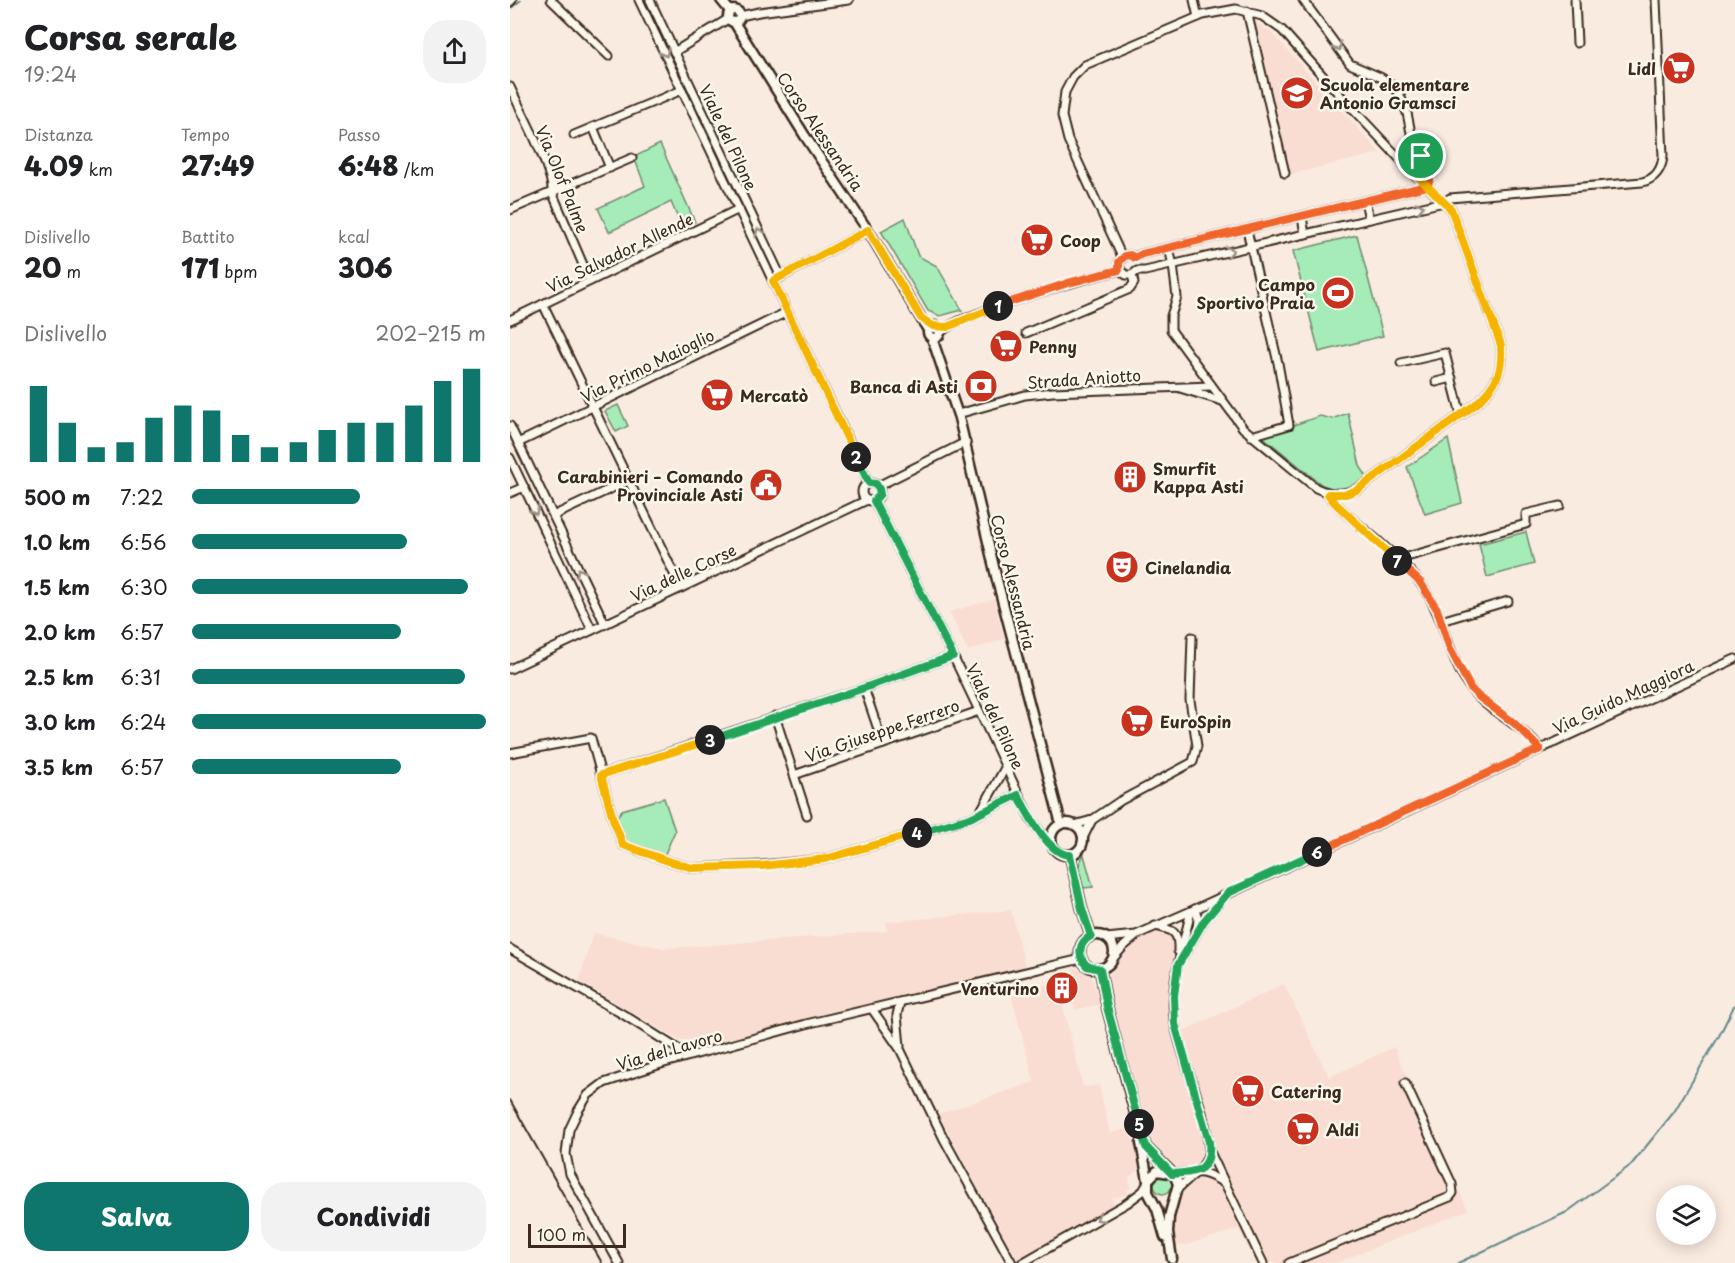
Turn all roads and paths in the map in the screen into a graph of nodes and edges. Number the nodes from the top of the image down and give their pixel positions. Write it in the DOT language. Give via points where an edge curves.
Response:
graph roads {
  1 [pos="551,0"];
  2 [pos="639,0"];
  3 [pos="650,0"];
  4 [pos="721,0"];
  5 [pos="848,0"];
  6 [pos="1194,0"];
  7 [pos="1303,0"];
  8 [pos="1575,0"];
  9 [pos="1656,0"];
  10 [pos="1247,11"];
  11 [pos="733,17"];
  12 [pos="1198,17"];
  13 [pos="1577,43"];
  14 [pos="674,52"];
  15 [pos="609,57"];
  16 [pos="510,87"];
  17 [pos="682,90"];
  18 [pos="593,127"];
  19 [pos="574,135"];
  20 [pos="1421,156"];
  21 [pos="632,158"];
  22 [pos="1402,161"];
  23 [pos="610,168"];
  24 [pos="1285,173"];
  25 [pos="1427,186"];
  26 [pos="552,192"];
  27 [pos="1365,201"];
  28 [pos="1444,202"];
  29 [pos="739,209"];
  30 [pos="510,210"];
  31 [pos="1302,217"];
  32 [pos="1369,219"];
  33 [pos="868,230"];
  34 [pos="1247,230"];
  35 [pos="1305,234"];
  36 [pos="1192,243"];
  37 [pos="1252,246"];
  38 [pos="1169,249"];
  39 [pos="1122,257"];
  40 [pos="1135,258"];
  41 [pos="1196,259"];
  42 [pos="1173,265"];
  43 [pos="1119,270"];
  44 [pos="1135,273"];
  45 [pos="781,277"];
  46 [pos="590,281"];
  47 [pos="773,281"];
  48 [pos="543,304"];
  49 [pos="787,312"];
  50 [pos="510,320"];
  51 [pos="1026,333"];
  52 [pos="935,334"];
  53 [pos="1401,363"];
  54 [pos="1452,378"];
  55 [pos="1436,382"];
  56 [pos="1211,386"];
  57 [pos="1178,387"];
  58 [pos="1222,401"];
  59 [pos="593,406"];
  60 [pos="958,414"];
  61 [pos="1461,415"];
  62 [pos="510,426"];
  63 [pos="1251,436"];
  64 [pos="966,442"];
  65 [pos="518,443"];
  66 [pos="510,458"];
  67 [pos="629,480"];
  68 [pos="869,483"];
  69 [pos="878,486"];
  70 [pos="524,487"];
  71 [pos="510,494"];
  72 [pos="1328,494"];
  73 [pos="870,500"];
  74 [pos="1560,506"];
  75 [pos="553,516"];
  76 [pos="1394,557"];
  77 [pos="681,588"];
  78 [pos="1508,601"];
  79 [pos="1442,621"];
  80 [pos="605,624"];
  81 [pos="592,630"];
  82 [pos="1192,637"];
  83 [pos="953,656"];
  84 [pos="1735,659"];
  85 [pos="510,669"];
  86 [pos="864,688"];
  87 [pos="979,711"];
  88 [pos="775,716"];
  89 [pos="883,744"];
  90 [pos="1540,749"];
  91 [pos="510,753"];
  92 [pos="1005,768"];
  93 [pos="601,775"];
  94 [pos="794,775"];
  95 [pos="1018,795"];
  96 [pos="980,814"];
  97 [pos="807,815"];
  98 [pos="1092,820"];
  99 [pos="1060,824"];
  100 [pos="1074,825"];
  101 [pos="1083,838"];
  102 [pos="1051,843"];
  103 [pos="1070,855"];
  104 [pos="1228,893"];
  105 [pos="1193,910"];
  106 [pos="1155,926"];
  107 [pos="1136,935"];
  108 [pos="1091,936"];
  109 [pos="1195,936"];
  110 [pos="1106,938"];
  111 [pos="510,950"];
  112 [pos="1081,959"];
  113 [pos="1110,962"];
  114 [pos="1178,965"];
  115 [pos="1100,969"];
  116 [pos="900,1002"];
  117 [pos="872,1009"];
  118 [pos="900,1049"];
  119 [pos="689,1056"];
  120 [pos="1405,1083"];
  121 [pos="1140,1128"];
  122 [pos="1209,1149"];
  123 [pos="1198,1171"];
  124 [pos="1172,1174"];
  125 [pos="1147,1182"];
  126 [pos="1225,1184"];
  127 [pos="1176,1193"];
  128 [pos="1150,1195"];
  129 [pos="1172,1261"];
  130 [pos="619,1263"];
  131 [pos="1012,1263"];
  132 [pos="1022,1263"];
  133 [pos="1263,1263"];
  134 [pos="1289,1263"];
  1 -- 15 [label="street"];
  2 -- 17 [label="street, Viale del Pilone, one-way"];
  3 -- 14 [label="street, Viale del Pilone"];
  4 -- 11 [label="main road, Corso Alessandria"];
  5 -- 11 [label="street"];
  6 -- 12 [label="street"];
  7 -- 20 [label="street, one-way" via="1350,64 1380,77 1398,93"];
  8 -- 13 [label="street"];
  9 -- 28 [label="street" via="1663,145 1661,167 1655,175 1647,180 1450,198"];
  10 -- 12 [label="street" via="1224,10"];
  10 -- 22 [label="street" via="1282,30"];
  10 -- 24 [label="street"];
  11 -- 14 [label="street"];
  11 -- 33 [label="main road, Corso Alessandria"];
  12 -- 39 [label="street" via="1085,65 1065,92 1062,116 1068,140"];
  45 -- 14 [label="street, Viale del Pilone, one-way"];
  16 -- 26 [label="street, Via Olof Palme"];
  17 -- 18 [label="street"];
  17 -- 29 [label="street, Viale del Pilone"];
  18 -- 19 [label="street"];
  18 -- 23 [label="street"];
  20 -- 22 [label="street"];
  20 -- 25 [label="street" via="1430,180"];
  21 -- 23 [label="street"];
  22 -- 25 [label="street"];
  23 -- 26 [label="street"];
  25 -- 27 [label="street"];
  25 -- 28 [label="street"];
  26 -- 30 [label="street"];
  26 -- 46 [label="street, Via Olof Palme"];
  27 -- 31 [label="street"];
  27 -- 32 [label="street"];
  32 -- 28 [label="street, one-way"];
  28 -- 61 [label="street" via="1454,214 1502,354 1498,378 1489,392"];
  29 -- 46 [label="street, Via Salvador Allende"];
  29 -- 47 [label="street, Viale del Pilone"];
  31 -- 34 [label="street"];
  31 -- 35 [label="street"];
  32 -- 35 [label="street"];
  33 -- 45 [label="street"];
  33 -- 52 [label="main road, Corso Alessandria" via="921,318"];
  34 -- 36 [label="street"];
  34 -- 37 [label="street"];
  35 -- 37 [label="street"];
  36 -- 38 [label="street"];
  36 -- 41 [label="street"];
  41 -- 37 [label="street, one-way"];
  37 -- 63 [label="street" via="1289,425"];
  38 -- 40 [label="street"];
  38 -- 42 [label="street"];
  39 -- 40 [label="street"];
  39 -- 43 [label="street"];
  40 -- 44 [label="street" via="1139,264"];
  41 -- 42 [label="street"];
  42 -- 44 [label="street"];
  42 -- 56 [label="street" via="1177,297 1171,316 1172,330"];
  43 -- 44 [label="street" via="1126,276"];
  43 -- 52 [label="street" via="1023,298"];
  44 -- 51 [label="street" via="1130,288"];
  45 -- 47 [label="street"];
  46 -- 48 [label="street, Via Salvador Allende"];
  47 -- 49 [label="street, Viale del Pilone"];
  48 -- 50 [label="street, Via Salvador Allende"];
  48 -- 59 [label="street"];
  49 -- 59 [label="street, Via Primo Maioglio"];
  49 -- 68 [label="street, Viale del Pilone"];
  52 -- 60 [label="main road, Corso Alessandria"];
  53 -- 54 [label="street" via="1443,352"];
  54 -- 55 [label="street"];
  54 -- 61 [label="street"];
  56 -- 57 [label="street, Strada Aniotto"];
  56 -- 58 [label="street"];
  57 -- 58 [label="street, Strada Aniotto"];
  57 -- 60 [label="street, Strada Aniotto" via="1025,395"];
  58 -- 63 [label="street"];
  59 -- 65 [label="street, Via Primo Maioglio"];
  59 -- 67 [label="street"];
  60 -- 64 [label="main road, Corso Alessandria"];
  61 -- 72 [label="street" via="1357,490"];
  62 -- 65 [label="street"];
  63 -- 72 [label="street"];
  64 -- 69 [label="street"];
  64 -- 99 [label="main road, Corso Alessandria" via="996,580"];
  65 -- 75 [label="street"];
  66 -- 70 [label="street"];
  67 -- 75 [label="street"];
  67 -- 77 [label="street"];
  68 -- 69 [label="street"];
  68 -- 73 [label="street" via="862,492"];
  69 -- 73 [label="street" via="880,494"];
  70 -- 71 [label="street"];
  70 -- 81 [label="street, one-way"];
  72 -- 76 [label="street"];
  73 -- 77 [label="street, Via delle Corse"];
  73 -- 83 [label="street, Viale del Pilone"];
  74 -- 76 [label="street" via="1526,514 1526,524 1403,558"];
  80 -- 75 [label="street, one-way"];
  76 -- 79 [label="street" via="1420,582"];
  77 -- 80 [label="street, Via delle Corse"];
  78 -- 79 [label="street"];
  79 -- 90 [label="street" via="1450,649 1471,689"];
  80 -- 81 [label="street, Via delle Corse"];
  81 -- 85 [label="street, Via delle Corse"];
  82 -- 98 [label="street" via="1190,700 1197,746 1193,762"];
  83 -- 86 [label="street"];
  83 -- 87 [label="street, Viale del Pilone"];
  84 -- 90 [label="street, Via Guido Maggiora"];
  86 -- 88 [label="street"];
  86 -- 89 [label="street"];
  87 -- 89 [label="street, Via Giuseppe Ferrero"];
  87 -- 92 [label="street, Viale del Pilone"];
  88 -- 93 [label="street"];
  88 -- 94 [label="street"];
  89 -- 94 [label="street, Via Giuseppe Ferrero"];
  90 -- 104 [label="street, Via Guido Maggiora"];
  91 -- 93 [label="street" via="591,738"];
  92 -- 95 [label="street, Viale del Pilone"];
  92 -- 96 [label="street"];
  93 -- 96 [label="street" via="623,845 693,868 825,859"];
  94 -- 97 [label="street"];
  95 -- 96 [label="street"];
  95 -- 102 [label="street, Viale del Pilone" via="1030,818"];
  98 -- 100 [label="street"];
  98 -- 101 [label="street"];
  99 -- 100 [label="main road"];
  99 -- 102 [label="main road" via="1053,830"];
  100 -- 101 [label="main road"];
  101 -- 103 [label="main road" via="1081,847"];
  102 -- 103 [label="main road" via="1056,852"];
  103 -- 108 [label="main road"];
  104 -- 105 [label="street, Via Guido Maggiora"];
  104 -- 109 [label="street, Via Guido Maggiora"];
  105 -- 106 [label="street, Via Guido Maggiora"];
  105 -- 109 [label="street" via="1198,918"];
  105 -- 114 [label="street, Via Guido Maggiora"];
  106 -- 107 [label="street, Via Guido Maggiora"];
  106 -- 114 [label="street, Via Guido Maggiora" via="1176,935"];
  107 -- 110 [label="street, Via Guido Maggiora"];
  107 -- 113 [label="street, Via Guido Maggiora"];
  108 -- 110 [label="main road"];
  108 -- 112 [label="main road" via="1080,948"];
  109 -- 114 [label="street, Via Guido Maggiora"];
  110 -- 113 [label="main road" via="1113,952"];
  111 -- 119 [label="street"];
  112 -- 115 [label="main road" via="1087,966"];
  112 -- 116 [label="street, Via del Lavoro"];
  113 -- 115 [label="main road"];
  114 -- 122 [label="street, Via Guido Maggiora" via="1175,1024"];
  115 -- 121 [label="main road"];
  116 -- 117 [label="street, Via del Lavoro"];
  116 -- 118 [label="street"];
  117 -- 118 [label="street"];
  117 -- 119 [label="street, Via del Lavoro"];
  118 -- 131 [label="street"];
  119 -- 130 [label="street, Via del Lavoro" via="604,1083 588,1095 570,1130 566,1154 570,1174"];
  120 -- 134 [label="street" via="1453,1193"];
  121 -- 124 [label="main road" via="1146,1147"];
  121 -- 125 [label="main road"];
  122 -- 123 [label="street" via="1206,1165"];
  122 -- 126 [label="street, Via Guido Maggiora"];
  123 -- 124 [label="street"];
  123 -- 126 [label="street"];
  123 -- 127 [label="street"];
  124 -- 125 [label="main road" via="1157,1171"];
  124 -- 127 [label="main road" via="1177,1180"];
  125 -- 128 [label="main road"];
  125 -- 132 [label="street, one-way" via="1143,1191 1127,1203"];
  126 -- 133 [label="street, Via Guido Maggiora"];
  127 -- 128 [label="main road" via="1171,1200 1162,1202"];
  127 -- 129 [label="main road" via="1168,1233"];
  128 -- 129 [label="main road"];
}
